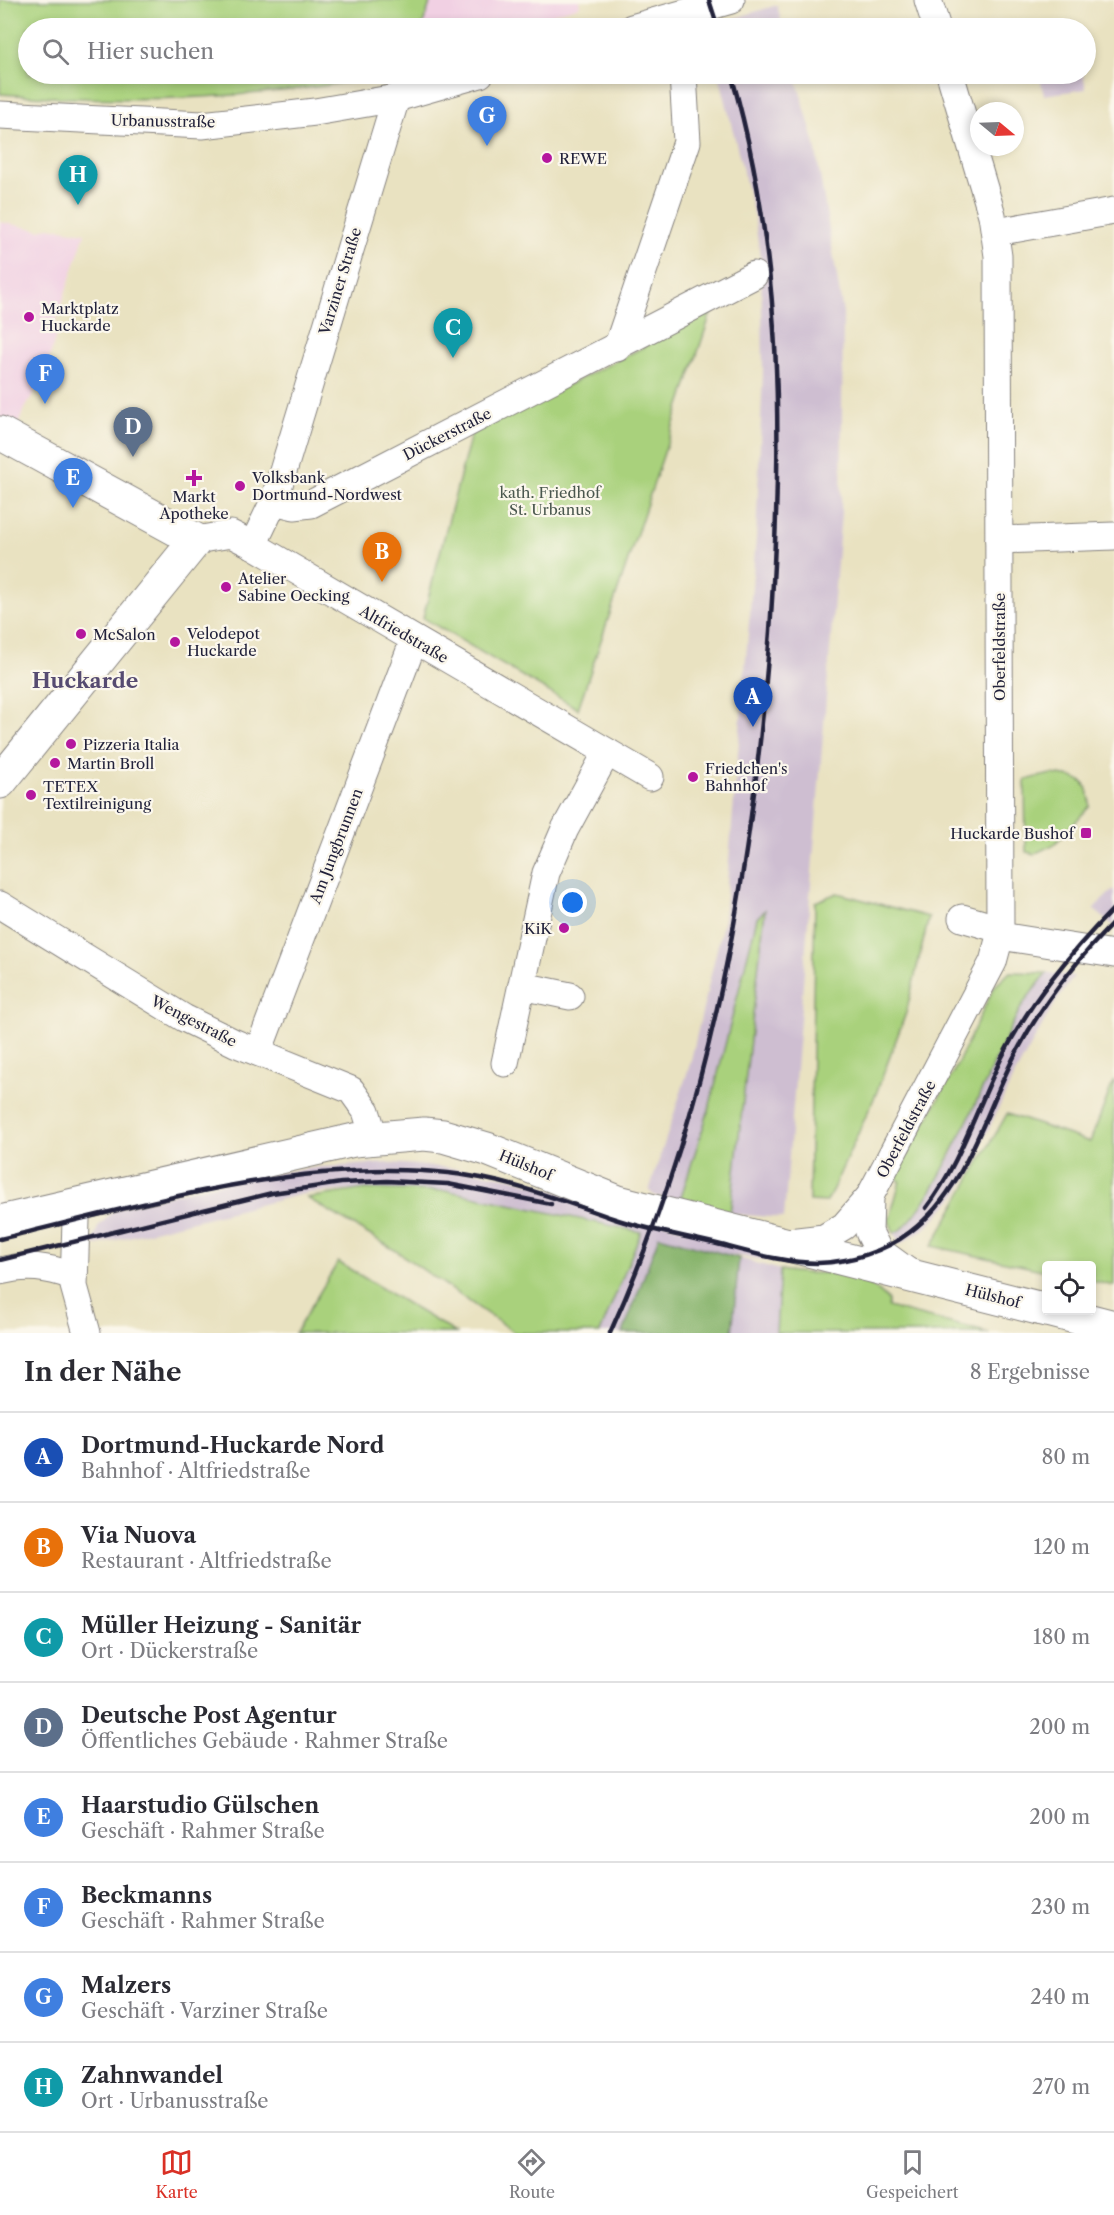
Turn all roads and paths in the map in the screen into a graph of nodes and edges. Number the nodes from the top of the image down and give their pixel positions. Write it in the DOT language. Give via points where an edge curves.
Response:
graph roads {
  1 [pos="731,0"];
  2 [pos="928,0"];
  3 [pos="679,14"];
  4 [pos="934,18"];
  5 [pos="445,84"];
  6 [pos="684,84"];
  7 [pos="953,84"];
  8 [pos="396,98"];
  9 [pos="0,115"];
  10 [pos="1114,211"];
  11 [pos="996,232"];
  12 [pos="754,275"];
  13 [pos="617,348"];
  14 [pos="0,433"];
  15 [pos="274,501"];
  16 [pos="1114,536"];
  17 [pos="196,540"];
  18 [pos="999,540"];
  19 [pos="253,545"];
  20 [pos="414,640"];
  21 [pos="607,752"];
  22 [pos="650,777"];
  23 [pos="0,782"];
  24 [pos="0,905"];
  25 [pos="962,918"];
  26 [pos="1000,932"];
  27 [pos="1114,954"];
  28 [pos="522,986"];
  29 [pos="570,996"];
  30 [pos="258,1052"];
  31 [pos="505,1063"];
  32 [pos="374,1137"];
  33 [pos="870,1196"];
  34 [pos="74,1204"];
  35 [pos="0,1222"];
  36 [pos="782,1243"];
  37 [pos="0,1271"];
  38 [pos="73,1276"];
  39 [pos="914,1276"];
  40 [pos="1042,1309"];
  41 [pos="1067,1315"];
  42 [pos="1114,1327"];
  43 [pos="87,1333"];
  1 -- 3 [label="street"];
  2 -- 4 [label="street"];
  5 -- 8 [label="street"];
  6 -- 13 [label="street" via="687,142"];
  7 -- 11 [label="street, Oberfeldstraße"];
  8 -- 9 [label="street, Urbanusstraße" via="202,125"];
  8 -- 15 [label="street, Varziner Straße"];
  10 -- 11 [label="street"];
  11 -- 18 [label="street, Oberfeldstraße"];
  12 -- 13 [label="street, Dückerstraße"];
  13 -- 15 [label="street, Dückerstraße" via="311,504 294,506"];
  14 -- 17 [label="main road"];
  15 -- 19 [label="street, Varziner Straße"];
  16 -- 18 [label="street"];
  17 -- 19 [label="street, Altfriedstraße" via="231,534"];
  17 -- 23 [label="main road"];
  18 -- 26 [label="street, Oberfeldstraße"];
  19 -- 20 [label="street, Altfriedstraße"];
  20 -- 21 [label="street, Altfriedstraße"];
  20 -- 30 [label="street, Am Jungbrunnen"];
  21 -- 22 [label="street, Altfriedstraße"];
  21 -- 28 [label="street" via="548,867"];
  24 -- 30 [label="street, Wengestraße" via="152,1001"];
  25 -- 26 [label="street"];
  26 -- 27 [label="street"];
  26 -- 33 [label="street, Oberfeldstraße" via="993,962"];
  28 -- 29 [label="street"];
  28 -- 31 [label="street"];
  30 -- 32 [label="street, Wengestraße" via="351,1090 366,1111"];
  32 -- 34 [label="main road, Hülshof"];
  32 -- 36 [label="main road, Hülshof" via="424,1134 459,1140 618,1202"];
  33 -- 36 [label="street, Oberfeldstraße" via="844,1226 824,1238"];
  33 -- 39 [label="street, Oberfeldstraße" via="869,1232 878,1250"];
  34 -- 35 [label="main road, Hülshof"];
  34 -- 38 [label="street"];
  36 -- 39 [label="main road, Hülshof"];
  37 -- 38 [label="street" via="41,1266"];
  38 -- 43 [label="street"];
  39 -- 40 [label="main road, Hülshof"];
  41 -- 42 [label="main road, Hülshof"];
}
